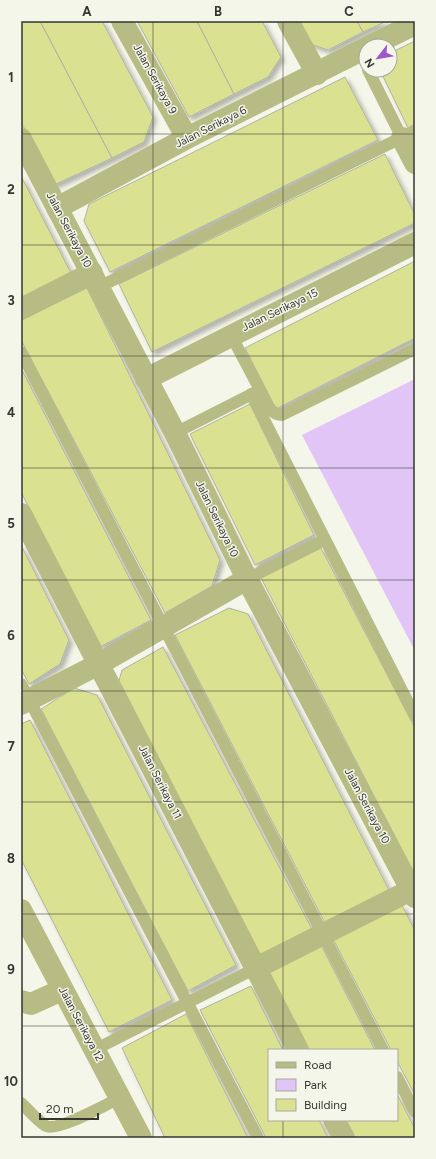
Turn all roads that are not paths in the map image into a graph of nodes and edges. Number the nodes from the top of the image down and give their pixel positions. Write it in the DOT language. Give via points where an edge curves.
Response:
graph roads {
  1 [pos="122,21"];
  2 [pos="288,21"];
  3 [pos="415,24"];
  4 [pos="394,38"];
  5 [pos="358,59"];
  6 [pos="317,74"];
  7 [pos="378,78"];
  8 [pos="408,134"];
  9 [pos="187,138"];
  10 [pos="21,139"];
  11 [pos="415,163"];
  12 [pos="57,208"];
  13 [pos="415,243"];
  14 [pos="96,280"];
  15 [pos="21,309"];
  16 [pos="231,335"];
  17 [pos="415,349"];
  18 [pos="21,352"];
  19 [pos="146,379"];
  20 [pos="255,392"];
  21 [pos="175,433"];
  22 [pos="21,514"];
  23 [pos="324,540"];
  24 [pos="247,579"];
  25 [pos="163,628"];
  26 [pos="99,664"];
  27 [pos="24,696"];
  28 [pos="415,716"];
  29 [pos="413,893"];
  30 [pos="21,910"];
  31 [pos="324,933"];
  32 [pos="256,968"];
  33 [pos="62,990"];
  34 [pos="21,1001"];
  35 [pos="187,1002"];
  36 [pos="297,1049"];
  37 [pos="382,1049"];
  38 [pos="94,1050"];
  39 [pos="398,1079"];
  40 [pos="120,1098"];
  41 [pos="21,1103"];
  42 [pos="415,1112"];
  43 [pos="335,1121"];
  44 [pos="141,1138"];
  45 [pos="258,1138"];
  46 [pos="344,1138"];
  1 -- 9 [label="street, Jalan Serikaya 9"];
  2 -- 6 [label="street"];
  3 -- 4 [label="street, Jalan Serikaya 6"];
  5 -- 6 [label="street, Jalan Serikaya 6"];
  6 -- 9 [label="street, Jalan Serikaya 6"];
  7 -- 8 [label="lane"];
  8 -- 11 [label="street"];
  8 -- 14 [label="lane"];
  9 -- 12 [label="street, Jalan Serikaya 6"];
  10 -- 12 [label="street, Jalan Serikaya 10"];
  12 -- 14 [label="street, Jalan Serikaya 10"];
  13 -- 16 [label="street, Jalan Serikaya 15"];
  14 -- 15 [label="street"];
  14 -- 19 [label="street, Jalan Serikaya 10"];
  16 -- 19 [label="street, Jalan Serikaya 15"];
  16 -- 20 [label="lane"];
  17 -- 20 [label="lane" via="282,414 276,415 272,412"];
  18 -- 25 [label="lane"];
  19 -- 21 [label="street, Jalan Serikaya 10"];
  20 -- 21 [label="lane"];
  20 -- 23 [label="lane"];
  21 -- 24 [label="street, Jalan Serikaya 10"];
  22 -- 26 [label="street, Jalan Serikaya 11"];
  23 -- 24 [label="lane"];
  23 -- 28 [label="lane"];
  24 -- 25 [label="street"];
  24 -- 29 [label="street, Jalan Serikaya 10"];
  25 -- 26 [label="street"];
  25 -- 31 [label="lane"];
  26 -- 27 [label="street"];
  26 -- 32 [label="street, Jalan Serikaya 11"];
  27 -- 35 [label="lane"];
  29 -- 31 [label="street"];
  30 -- 33 [label="street, Jalan Serikaya 12"];
  31 -- 32 [label="street"];
  31 -- 37 [label="lane"];
  32 -- 35 [label="lane"];
  32 -- 36 [label="street, Jalan Serikaya 11"];
  33 -- 34 [label="street" via="31,1004"];
  33 -- 38 [label="street, Jalan Serikaya 12"];
  35 -- 38 [label="lane"];
  35 -- 45 [label="lane"];
  38 -- 40 [label="street, Jalan Serikaya 12"];
  39 -- 42 [label="lane"];
  40 -- 41 [label="lane" via="52,1128 46,1126"];
  40 -- 44 [label="street, Jalan Serikaya 12"];
  43 -- 46 [label="street"];
}
